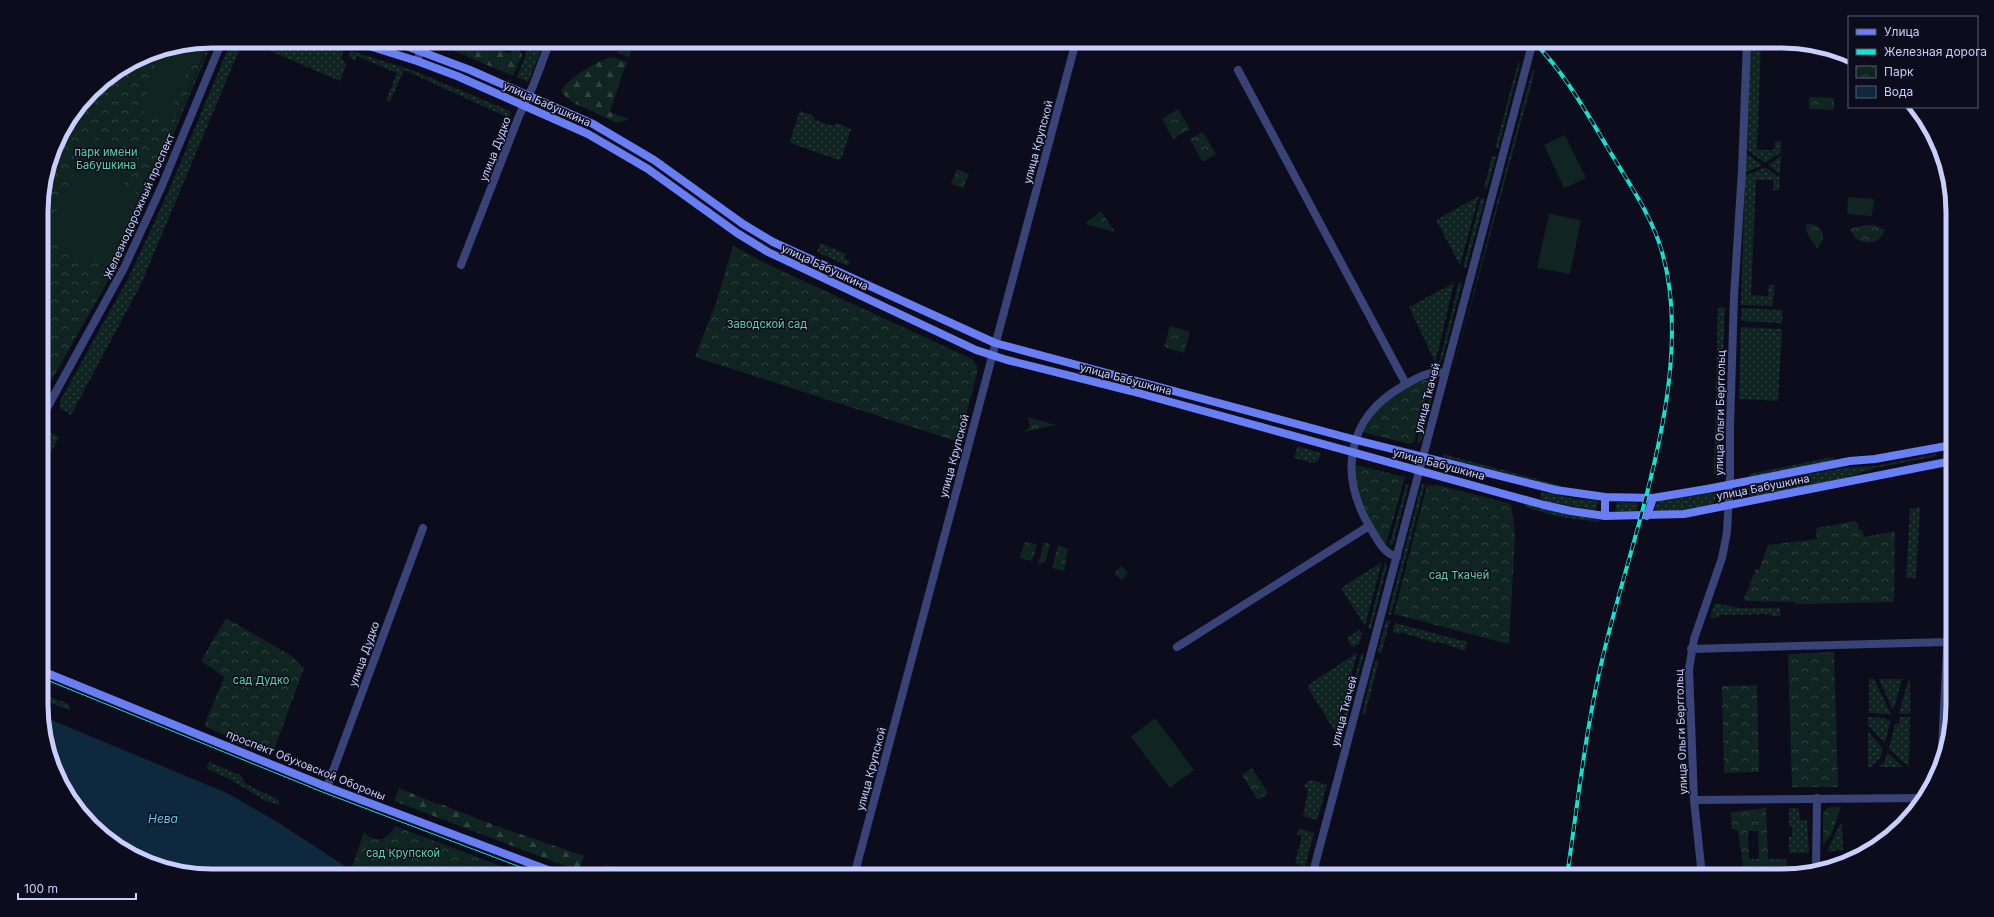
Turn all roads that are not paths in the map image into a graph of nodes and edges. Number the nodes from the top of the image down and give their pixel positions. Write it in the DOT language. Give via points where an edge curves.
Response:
graph roads {
  1 [pos="219,48"];
  2 [pos="375,48"];
  3 [pos="415,48"];
  4 [pos="547,48"];
  5 [pos="1074,48"];
  6 [pos="1531,48"];
  7 [pos="1747,48"];
  8 [pos="421,50"];
  9 [pos="417,61"];
  10 [pos="1238,70"];
  11 [pos="529,94"];
  12 [pos="524,105"];
  13 [pos="461,266"];
  14 [pos="995,344"];
  15 [pos="992,356"];
  16 [pos="1445,374"];
  17 [pos="1406,384"];
  18 [pos="48,405"];
  19 [pos="1356,440"];
  20 [pos="1946,446"];
  21 [pos="1353,451"];
  22 [pos="1423,457"];
  23 [pos="1946,462"];
  24 [pos="1420,470"];
  25 [pos="1730,485"];
  26 [pos="1605,497"];
  27 [pos="1653,498"];
  28 [pos="1729,506"];
  29 [pos="1605,516"];
  30 [pos="1647,516"];
  31 [pos="1369,526"];
  32 [pos="423,528"];
  33 [pos="1396,557"];
  34 [pos="1946,642"];
  35 [pos="1177,647"];
  36 [pos="1691,649"];
  37 [pos="1946,663"];
  38 [pos="48,673"];
  39 [pos="1942,739"];
  40 [pos="327,787"];
  41 [pos="1817,798"];
  42 [pos="1917,798"];
  43 [pos="1694,800"];
  44 [pos="1816,865"];
  45 [pos="545,869"];
  46 [pos="856,869"];
  47 [pos="1314,869"];
  48 [pos="1701,869"];
  1 -- 18 [label="street, Железнодорожный проспект" via="161,188 124,268"];
  2 -- 9 [label="street, улица Бабушкина"];
  3 -- 8 [label="street, улица Бабушкина"];
  4 -- 11 [label="street, улица Дудко"];
  5 -- 14 [label="street, улица Крупской"];
  6 -- 16 [label="street, улица Ткачей"];
  7 -- 25 [label="street, улица Ольги Берггольц" via="1734,296"];
  8 -- 9 [label="street"];
  8 -- 11 [label="street, улица Бабушкина"];
  9 -- 12 [label="street, улица Бабушкина"];
  10 -- 17 [label="street"];
  11 -- 12 [label="street, улица Дудко"];
  11 -- 14 [label="street, улица Бабушкина" via="619,137 743,224 773,242"];
  12 -- 13 [label="street, улица Дудко"];
  12 -- 15 [label="street, улица Бабушкина" via="627,155 737,234 768,252"];
  14 -- 15 [label="street, улица Крупской"];
  14 -- 19 [label="street, улица Бабушкина"];
  15 -- 21 [label="street, улица Бабушкина"];
  15 -- 46 [label="street, улица Крупской"];
  16 -- 17 [label="street" via="1435,371"];
  16 -- 22 [label="street, улица Ткачей"];
  17 -- 19 [label="street" via="1373,408"];
  19 -- 21 [label="street"];
  19 -- 22 [label="street, улица Бабушкина"];
  20 -- 25 [label="street, улица Бабушкина" via="1850,461"];
  21 -- 24 [label="street, улица Бабушкина"];
  21 -- 31 [label="street" via="1350,467 1354,491"];
  22 -- 24 [label="street, улица Ткачей"];
  22 -- 26 [label="street, улица Бабушкина" via="1556,490"];
  23 -- 28 [label="street, улица Бабушкина"];
  24 -- 29 [label="street, улица Бабушкина" via="1544,505"];
  24 -- 33 [label="street, улица Ткачей"];
  25 -- 27 [label="street, улица Бабушкина"];
  25 -- 28 [label="street, улица Ольги Берггольц"];
  26 -- 27 [label="street, улица Бабушкина"];
  26 -- 29 [label="street"];
  27 -- 30 [label="street"];
  28 -- 30 [label="street, улица Бабушкина" via="1684,514"];
  28 -- 36 [label="street, улица Ольги Берггольц" via="1722,558"];
  29 -- 30 [label="street, улица Бабушкина"];
  31 -- 33 [label="street" via="1389,555"];
  31 -- 35 [label="street"];
  32 -- 40 [label="street, улица Дудко"];
  33 -- 47 [label="street, улица Ткачей"];
  34 -- 36 [label="street"];
  36 -- 43 [label="street, улица Ольги Берггольц" via="1689,669"];
  37 -- 39 [label="street"];
  38 -- 40 [label="street, проспект Обуховской Обороны"];
  40 -- 45 [label="street, проспект Обуховской Обороны"];
  41 -- 42 [label="street"];
  41 -- 43 [label="street"];
  41 -- 44 [label="street"];
  43 -- 48 [label="street, улица Ольги Берггольц"];
}
